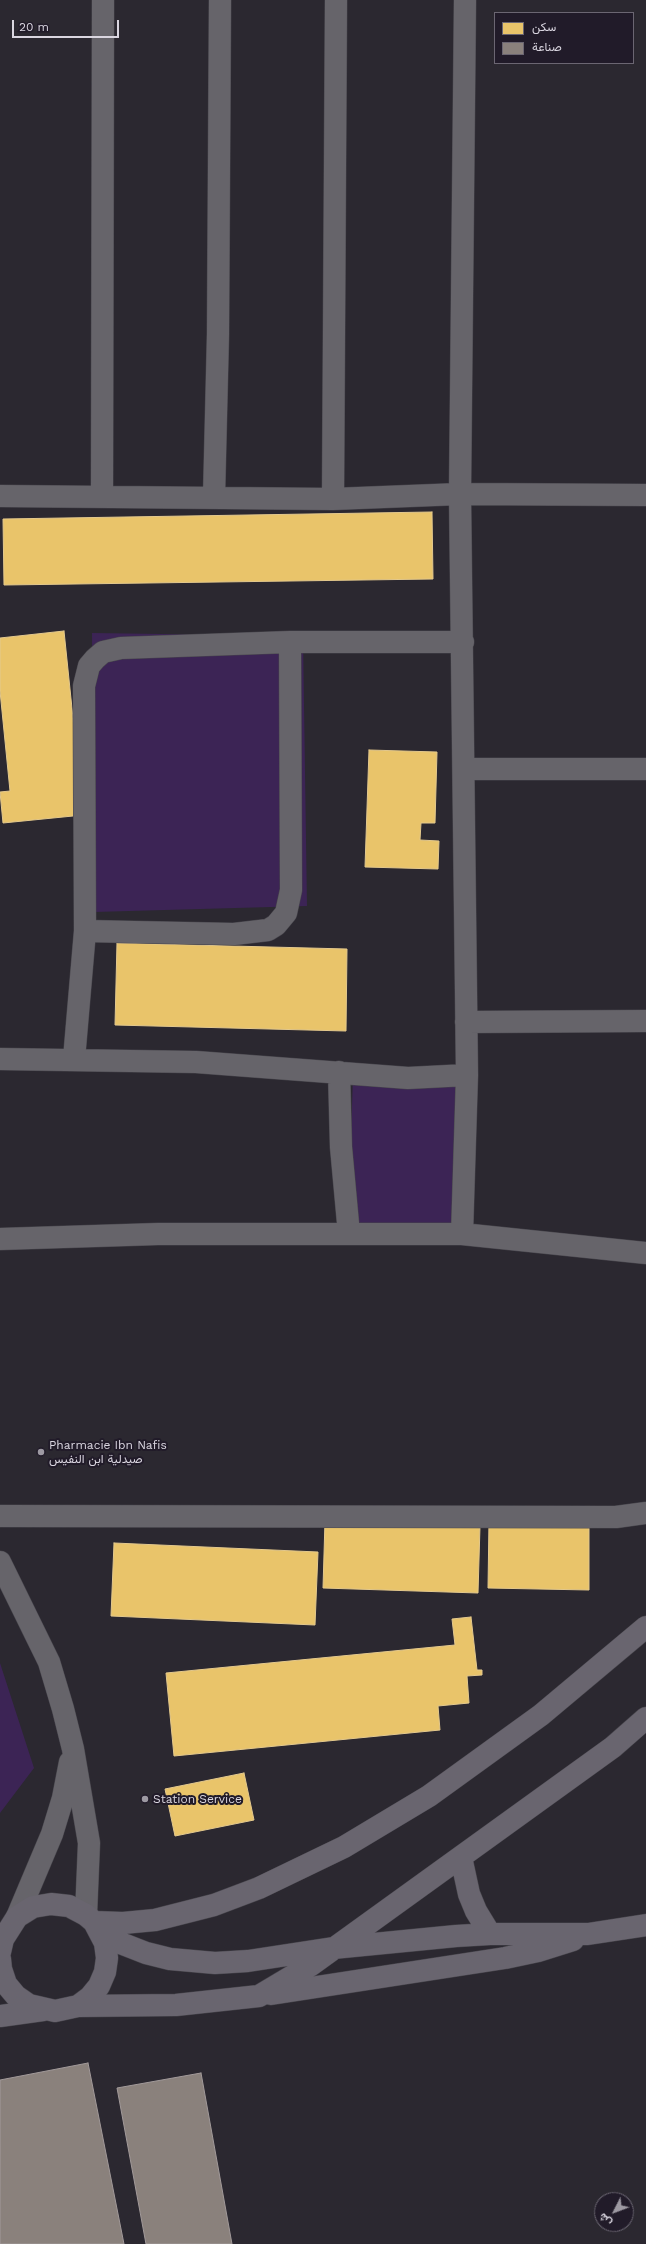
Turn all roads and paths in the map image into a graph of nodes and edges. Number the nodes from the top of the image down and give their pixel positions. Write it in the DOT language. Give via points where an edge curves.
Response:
graph roads {
  1 [pos="103,0"];
  2 [pos="220,0"];
  3 [pos="336,0"];
  4 [pos="465,0"];
  5 [pos="460,494"];
  6 [pos="646,495"];
  7 [pos="0,496"];
  8 [pos="102,496"];
  9 [pos="214,497"];
  10 [pos="333,499"];
  11 [pos="290,642"];
  12 [pos="463,642"];
  13 [pos="464,769"];
  14 [pos="646,769"];
  15 [pos="85,931"];
  16 [pos="466,1022"];
  17 [pos="646,1022"];
  18 [pos="0,1059"];
  19 [pos="74,1059"];
  20 [pos="339,1072"];
  21 [pos="467,1075"];
  22 [pos="349,1234"];
  23 [pos="462,1234"];
  24 [pos="0,1239"];
  25 [pos="646,1253"];
  26 [pos="646,1513"];
  27 [pos="0,1516"];
  28 [pos="0,1562"];
  29 [pos="646,1627"];
  30 [pos="646,1718"];
  31 [pos="73,1749"];
  32 [pos="461,1857"];
  33 [pos="17,1917"];
  34 [pos="93,1922"];
  35 [pos="646,1925"];
  36 [pos="490,1934"];
  37 [pos="588,1934"];
  38 [pos="1,1948"];
  39 [pos="333,1948"];
  40 [pos="258,1996"];
  41 [pos="78,2006"];
  42 [pos="43,2010"];
  43 [pos="0,2016"];
  1 -- 8 [label="street"];
  2 -- 9 [label="street" via="218,334"];
  3 -- 10 [label="street"];
  4 -- 5 [label="street"];
  5 -- 6 [label="street"];
  5 -- 10 [label="street"];
  5 -- 12 [label="street"];
  7 -- 8 [label="street"];
  8 -- 9 [label="street"];
  9 -- 10 [label="street"];
  11 -- 12 [label="street"];
  11 -- 15 [label="street" via="121,648 103,652 89,666 84,686"];
  11 -- 15 [label="street" via="291,890 286,913 268,930 234,934"];
  12 -- 13 [label="street"];
  13 -- 14 [label="street"];
  13 -- 16 [label="street"];
  15 -- 19 [label="street"];
  16 -- 17 [label="street"];
  16 -- 21 [label="street"];
  18 -- 19 [label="street"];
  19 -- 20 [label="street" via="196,1062"];
  20 -- 21 [label="street" via="408,1078"];
  20 -- 22 [label="street" via="341,1147"];
  21 -- 23 [label="street"];
  22 -- 23 [label="street"];
  22 -- 24 [label="street" via="158,1234"];
  23 -- 25 [label="street"];
  26 -- 27 [label="street" via="616,1517"];
  28 -- 31 [label="street" via="49,1662"];
  29 -- 34 [label="street" via="529,1724 429,1796 344,1847 259,1888 214,1905 155,1920"];
  30 -- 32 [label="street" via="613,1747"];
  31 -- 33 [label="street" via="63,1798 52,1834"];
  31 -- 34 [label="street" via="88,1843"];
  32 -- 36 [label="street" via="469,1894"];
  32 -- 39 [label="street"];
  33 -- 34 [label="street" via="33,1907 51,1904 69,1906"];
  33 -- 38 [label="street"];
  34 -- 39 [label="street" via="123,1944 146,1953 170,1959 215,1964"];
  34 -- 41 [label="street" via="105,1943 105,1972 99,1986"];
  35 -- 37 [label="street"];
  36 -- 37 [label="street"];
  36 -- 39 [label="street"];
  37 -- 40 [label="street" via="538,1951 504,1958"];
  38 -- 42 [label="street" via="1,1969 6,1984 28,2005"];
  39 -- 40 [label="street" via="286,1982"];
  40 -- 41 [label="street" via="176,2005"];
  41 -- 42 [label="street" via="55,2011"];
  42 -- 43 [label="street"];
}
